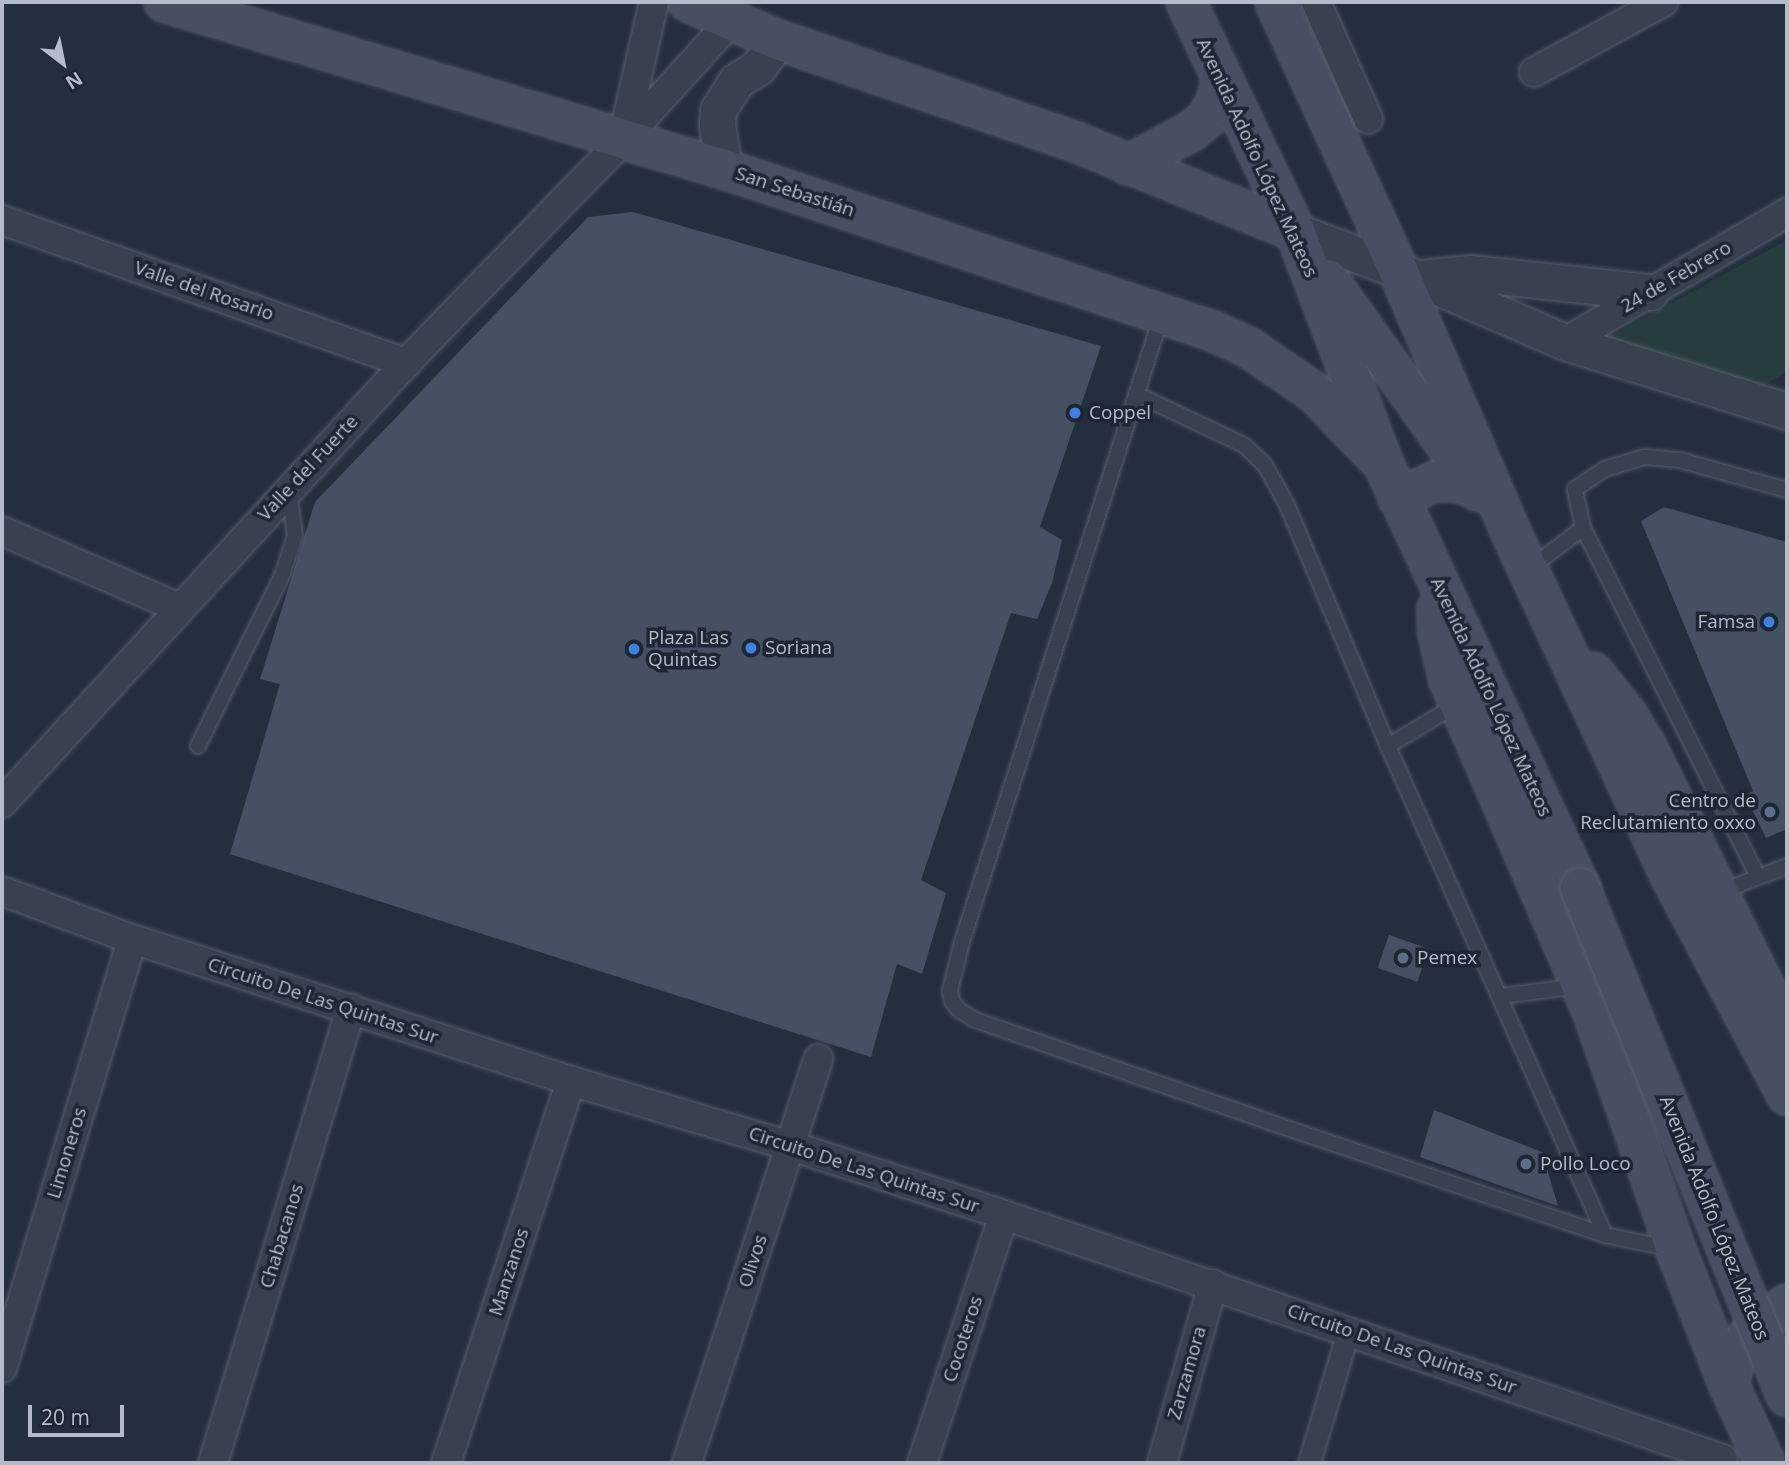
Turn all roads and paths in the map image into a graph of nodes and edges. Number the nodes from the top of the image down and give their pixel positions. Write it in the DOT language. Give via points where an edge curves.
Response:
graph roads {
  1 [pos="164,2"];
  2 [pos="654,2"];
  3 [pos="688,2"];
  4 [pos="1186,2"];
  5 [pos="1275,2"];
  6 [pos="1316,2"];
  7 [pos="1663,2"];
  8 [pos="730,22"];
  9 [pos="778,40"];
  10 [pos="1534,72"];
  11 [pos="1222,80"];
  12 [pos="1368,119"];
  13 [pos="622,141"];
  14 [pos="1128,165"];
  15 [pos="724,169"];
  16 [pos="1787,213"];
  17 [pos="2,220"];
  18 [pos="1295,231"];
  19 [pos="1408,274"];
  20 [pos="1650,292"];
  21 [pos="1162,313"];
  22 [pos="1565,342"];
  23 [pos="406,363"];
  24 [pos="1136,394"];
  25 [pos="1787,411"];
  26 [pos="1391,481"];
  27 [pos="289,489"];
  28 [pos="1787,490"];
  29 [pos="1480,492"];
  30 [pos="1583,528"];
  31 [pos="2,531"];
  32 [pos="1522,554"];
  33 [pos="1436,579"];
  34 [pos="179,608"];
  35 [pos="1560,633"];
  36 [pos="1458,704"];
  37 [pos="198,746"];
  38 [pos="1388,746"];
  39 [pos="2,803"];
  40 [pos="1787,866"];
  41 [pos="1758,877"];
  42 [pos="2,891"];
  43 [pos="1720,892"];
  44 [pos="132,939"];
  45 [pos="1582,986"];
  46 [pos="1501,996"];
  47 [pos="351,1009"];
  48 [pos="1786,1024"];
  49 [pos="818,1059"];
  50 [pos="571,1081"];
  51 [pos="1787,1095"];
  52 [pos="791,1146"];
  53 [pos="1004,1214"];
  54 [pos="1605,1234"];
  55 [pos="1676,1250"];
  56 [pos="1213,1283"];
  57 [pos="1787,1304"];
  58 [pos="1349,1331"];
  59 [pos="2,1368"];
  60 [pos="1730,1385"];
  61 [pos="1787,1397"];
  62 [pos="1740,1455"];
  63 [pos="213,1463"];
  64 [pos="446,1463"];
  65 [pos="687,1463"];
  66 [pos="922,1463"];
  67 [pos="1162,1463"];
  68 [pos="1310,1463"];
  1 -- 13 [label="main road, San Sebastián"];
  2 -- 13 [label="street"];
  3 -- 8 [label="main road"];
  4 -- 11 [label="main road, Avenida Adolfo López Mateos"];
  5 -- 19 [label="main road"];
  6 -- 12 [label="street"];
  7 -- 10 [label="street"];
  8 -- 9 [label="main road"];
  8 -- 13 [label="street, Valle del Fuerte"];
  9 -- 14 [label="main road" via="1078,142"];
  9 -- 15 [label="street" via="758,67 736,81 718,110 716,125"];
  11 -- 14 [label="main road" via="1206,119"];
  11 -- 18 [label="main road, Avenida Adolfo López Mateos"];
  13 -- 15 [label="main road, San Sebastián"];
  13 -- 23 [label="street, Valle del Fuerte"];
  14 -- 18 [label="main road"];
  15 -- 21 [label="main road, San Sebastián"];
  16 -- 20 [label="street, 24 de Febrero"];
  17 -- 23 [label="street, Valle del Rosario"];
  18 -- 19 [label="street"];
  18 -- 26 [label="main road, Avenida Adolfo López Mateos"];
  18 -- 29 [label="main road"];
  19 -- 20 [label="street" via="1471,273"];
  19 -- 22 [label="street"];
  19 -- 32 [label="main road"];
  20 -- 22 [label="street, 24 de Febrero"];
  21 -- 24 [label="lane"];
  21 -- 26 [label="main road, San Sebastián" via="1248,347 1288,373 1315,393"];
  22 -- 25 [label="street"];
  23 -- 27 [label="street, Valle del Fuerte"];
  24 -- 38 [label="lane" via="1244,445 1265,465 1287,505"];
  24 -- 54 [label="lane" via="962,942 950,991 952,1001 975,1020"];
  26 -- 29 [label="main road" via="1463,483"];
  26 -- 33 [label="main road, Avenida Adolfo López Mateos"];
  27 -- 34 [label="street, Valle del Fuerte"];
  27 -- 37 [label="lane" via="295,536 283,573"];
  28 -- 30 [label="lane" via="1680,460 1644,457 1605,469 1575,489"];
  29 -- 32 [label="main road"];
  30 -- 32 [label="lane"];
  30 -- 41 [label="lane"];
  31 -- 34 [label="street"];
  32 -- 35 [label="main road"];
  33 -- 36 [label="main road" via="1438,633"];
  33 -- 61 [label="main road, Avenida Adolfo López Mateos, bridge" via="1580,888"];
  34 -- 39 [label="street, Valle del Fuerte"];
  35 -- 43 [label="main road" via="1628,716"];
  35 -- 51 [label="main road" via="1672,879"];
  36 -- 38 [label="lane"];
  36 -- 45 [label="main road"];
  38 -- 46 [label="lane"];
  40 -- 41 [label="lane"];
  41 -- 43 [label="lane"];
  42 -- 44 [label="street, Circuito De Las Quintas Sur"];
  43 -- 48 [label="main road"];
  44 -- 47 [label="street, Circuito De Las Quintas Sur"];
  44 -- 59 [label="street, Limoneros"];
  45 -- 46 [label="lane"];
  45 -- 55 [label="main road"];
  46 -- 54 [label="lane"];
  47 -- 50 [label="street, Circuito De Las Quintas Sur"];
  47 -- 63 [label="street, Chabacanos"];
  49 -- 52 [label="street, Olivos"];
  50 -- 52 [label="street, Circuito De Las Quintas Sur"];
  50 -- 64 [label="street, Manzanos"];
  52 -- 53 [label="street, Circuito De Las Quintas Sur"];
  52 -- 65 [label="street, Olivos"];
  53 -- 56 [label="street, Circuito De Las Quintas Sur"];
  53 -- 66 [label="street, Cocoteros"];
  54 -- 55 [label="lane"];
  55 -- 60 [label="main road"];
  56 -- 58 [label="street, Circuito De Las Quintas Sur"];
  56 -- 67 [label="street, Zarzamora"];
  57 -- 60 [label="main road" via="1747,1336"];
  58 -- 62 [label="street, Circuito De Las Quintas Sur"];
  58 -- 68 [label="street"];
  60 -- 62 [label="main road"];
}
